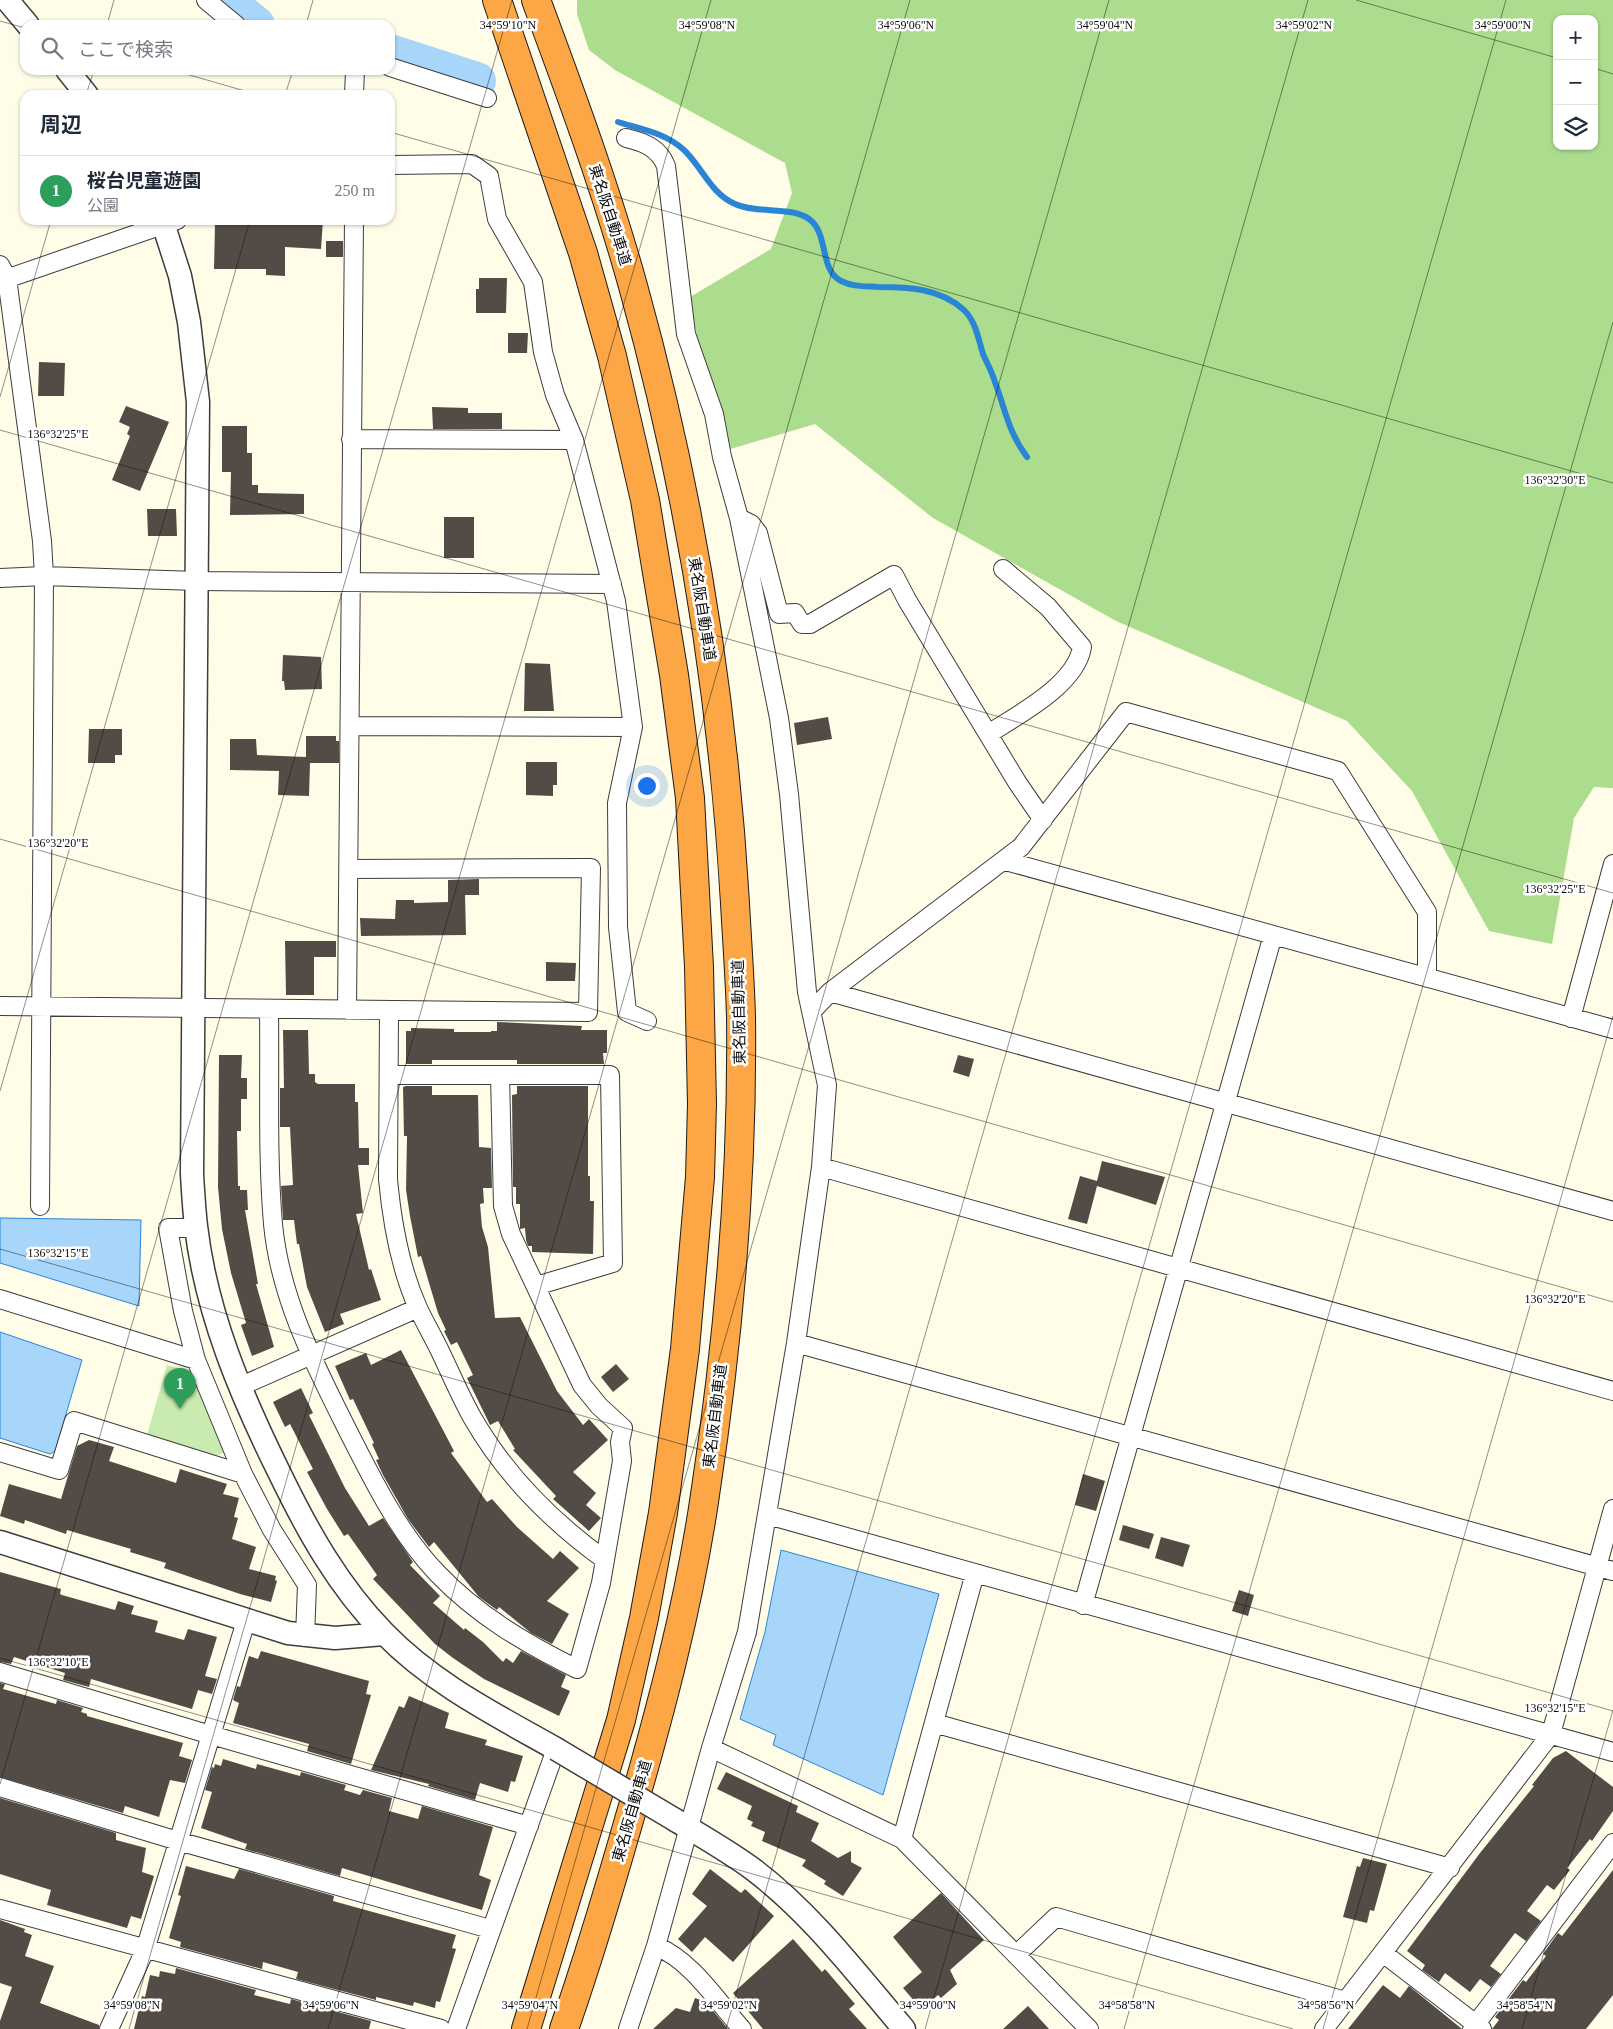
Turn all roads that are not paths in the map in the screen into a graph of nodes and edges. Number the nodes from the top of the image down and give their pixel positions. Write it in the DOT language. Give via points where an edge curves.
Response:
graph roads {
  1 [pos="7,0"];
  2 [pos="206,0"];
  3 [pos="497,0"];
  4 [pos="536,0"];
  5 [pos="24,20"];
  6 [pos="230,20"];
  7 [pos="395,69"];
  8 [pos="71,75"];
  9 [pos="355,75"];
  10 [pos="83,90"];
  11 [pos="354,90"];
  12 [pos="486,98"];
  13 [pos="626,138"];
  14 [pos="395,165"];
  15 [pos="155,225"];
  16 [pos="168,225"];
  17 [pos="354,225"];
  18 [pos="2,275"];
  19 [pos="351,439"];
  20 [pos="574,440"];
  21 [pos="739,518"];
  22 [pos="1003,569"];
  23 [pos="44,576"];
  24 [pos="0,578"];
  25 [pos="197,581"];
  26 [pos="351,582"];
  27 [pos="612,584"];
  28 [pos="350,726"];
  29 [pos="633,727"];
  30 [pos="988,734"];
  31 [pos="1043,820"];
  32 [pos="1006,861"];
  33 [pos="1613,864"];
  34 [pos="349,869"];
  35 [pos="1272,935"];
  36 [pos="1426,978"];
  37 [pos="830,992"];
  38 [pos="0,1006"];
  39 [pos="42,1006"];
  40 [pos="193,1008"];
  41 [pos="269,1010"];
  42 [pos="347,1010"];
  43 [pos="812,1011"];
  44 [pos="388,1012"];
  45 [pos="1571,1018"];
  46 [pos="647,1021"];
  47 [pos="1613,1029"];
  48 [pos="389,1075"];
  49 [pos="500,1075"];
  50 [pos="1226,1102"];
  51 [pos="821,1167"];
  52 [pos="40,1206"];
  53 [pos="1613,1211"];
  54 [pos="196,1228"];
  55 [pos="1178,1270"];
  56 [pos="536,1286"];
  57 [pos="0,1299"];
  58 [pos="418,1308"];
  59 [pos="796,1343"];
  60 [pos="310,1356"];
  61 [pos="196,1360"];
  62 [pos="239,1386"];
  63 [pos="1613,1391"];
  64 [pos="1132,1436"];
  65 [pos="0,1452"];
  66 [pos="243,1474"];
  67 [pos="1613,1510"];
  68 [pos="768,1516"];
  69 [pos="0,1542"];
  70 [pos="605,1560"];
  71 [pos="1605,1569"];
  72 [pos="975,1573"];
  73 [pos="1083,1605"];
  74 [pos="246,1621"];
  75 [pos="384,1634"];
  76 [pos="305,1637"];
  77 [pos="0,1672"];
  78 [pos="934,1723"];
  79 [pos="1551,1734"];
  80 [pos="211,1735"];
  81 [pos="712,1748"];
  82 [pos="556,1749"];
  83 [pos="1613,1752"];
  84 [pos="0,1787"];
  85 [pos="683,1824"];
  86 [pos="529,1826"];
  87 [pos="902,1839"];
  88 [pos="178,1841"];
  89 [pos="1613,1843"];
  90 [pos="1450,1868"];
  91 [pos="0,1909"];
  92 [pos="490,1929"];
  93 [pos="656,1946"];
  94 [pos="145,1950"];
  95 [pos="1383,1953"];
  96 [pos="1016,1955"];
  97 [pos="1345,2001"];
  98 [pos="1477,2027"];
  99 [pos="109,2029"];
  100 [pos="441,2029"];
  101 [pos="456,2029"];
  102 [pos="526,2029"];
  103 [pos="564,2029"];
  104 [pos="628,2029"];
  105 [pos="742,2029"];
  106 [pos="904,2029"];
  107 [pos="1089,2029"];
  108 [pos="1324,2029"];
  1 -- 5 [label="street"];
  2 -- 6 [label="street"];
  3 -- 102 [label="highway" via="583,253 612,356 645,500 674,675 690,798 702,1104 700,1177 685,1349 663,1513 644,1618 621,1720"];
  4 -- 103 [label="highway, 東名阪自動車道" via="575,107 632,285 686,505 722,738 741,1013 734,1228 705,1499 657,1725"];
  7 -- 12 [label="street"];
  8 -- 10 [label="street"];
  9 -- 11 [label="street"];
  13 -- 21 [label="street" via="653,147 662,155 666,166 686,334 714,414"];
  14 -- 20 [label="street" via="472,164 489,176 497,219 533,282 543,352 555,395"];
  15 -- 18 [label="street"];
  16 -- 25 [label="street" via="196,369"];
  17 -- 19 [label="street"];
  18 -- 23 [label="street" via="42,541"];
  19 -- 20 [label="street"];
  19 -- 26 [label="street"];
  20 -- 27 [label="street"];
  21 -- 30 [label="street" via="751,524 758,533 779,614 795,613 802,624 810,624 894,575"];
  21 -- 43 [label="street" via="779,718 807,992"];
  22 -- 30 [label="street" via="1048,607 1082,647 1070,674 1028,709"];
  23 -- 24 [label="street"];
  23 -- 25 [label="street"];
  23 -- 39 [label="street"];
  25 -- 26 [label="street"];
  25 -- 40 [label="street"];
  26 -- 27 [label="street"];
  26 -- 28 [label="street"];
  27 -- 29 [label="street"];
  28 -- 29 [label="street"];
  28 -- 34 [label="street"];
  29 -- 46 [label="street" via="618,803 618,927 627,1012"];
  30 -- 31 [label="street"];
  31 -- 32 [label="street"];
  31 -- 36 [label="street" via="1126,712 1338,771 1427,912"];
  32 -- 35 [label="street"];
  32 -- 37 [label="street"];
  33 -- 45 [label="street"];
  34 -- 42 [label="street"];
  34 -- 44 [label="street" via="592,868 588,1012"];
  35 -- 36 [label="street"];
  35 -- 50 [label="street"];
  36 -- 45 [label="street"];
  37 -- 43 [label="street"];
  37 -- 50 [label="street"];
  38 -- 39 [label="street"];
  39 -- 40 [label="street"];
  39 -- 52 [label="street"];
  40 -- 41 [label="street"];
  40 -- 54 [label="street" via="192,1174"];
  41 -- 42 [label="street"];
  41 -- 60 [label="street" via="273,1225 289,1297"];
  42 -- 44 [label="street"];
  43 -- 51 [label="street" via="827,1085"];
  44 -- 48 [label="street"];
  45 -- 47 [label="street"];
  48 -- 49 [label="street"];
  48 -- 58 [label="street" via="390,1207 404,1272"];
  49 -- 56 [label="street" via="503,1206 511,1234"];
  49 -- 56 [label="street" via="610,1075 613,1263"];
  50 -- 53 [label="street"];
  50 -- 55 [label="street"];
  51 -- 55 [label="street"];
  51 -- 59 [label="street"];
  54 -- 61 [label="street" via="168,1228 183,1311"];
  54 -- 62 [label="street" via="220,1333"];
  55 -- 63 [label="street"];
  55 -- 64 [label="street"];
  56 -- 70 [label="street" via="582,1385 623,1428 622,1461"];
  57 -- 61 [label="street"];
  58 -- 60 [label="street"];
  58 -- 70 [label="street" via="472,1416 506,1469 534,1500"];
  59 -- 64 [label="street"];
  59 -- 68 [label="street"];
  60 -- 62 [label="street"];
  60 -- 70 [label="street" via="376,1486 406,1534 436,1573 498,1625 578,1669"];
  61 -- 66 [label="street"];
  62 -- 75 [label="street" via="302,1519 329,1567"];
  64 -- 71 [label="street"];
  64 -- 73 [label="street"];
  65 -- 66 [label="street" via="59,1470 74,1421"];
  66 -- 76 [label="street" via="272,1530 307,1585"];
  67 -- 71 [label="street"];
  68 -- 72 [label="street"];
  68 -- 81 [label="street" via="747,1632"];
  69 -- 74 [label="street"];
  71 -- 79 [label="street"];
  72 -- 73 [label="street"];
  72 -- 78 [label="street"];
  73 -- 79 [label="street"];
  74 -- 76 [label="street"];
  74 -- 80 [label="street"];
  75 -- 76 [label="street"];
  75 -- 82 [label="street" via="467,1698"];
  77 -- 80 [label="street"];
  78 -- 87 [label="street"];
  78 -- 90 [label="street"];
  79 -- 83 [label="street"];
  79 -- 90 [label="street"];
  80 -- 86 [label="street"];
  80 -- 88 [label="street"];
  81 -- 85 [label="street"];
  81 -- 87 [label="street"];
  82 -- 85 [label="street, bridge"];
  82 -- 86 [label="street"];
  84 -- 88 [label="street"];
  85 -- 93 [label="street"];
  85 -- 106 [label="street" via="755,1870 798,1909"];
  86 -- 92 [label="street"];
  87 -- 96 [label="street"];
  88 -- 92 [label="street"];
  88 -- 94 [label="street"];
  89 -- 98 [label="street"];
  90 -- 95 [label="street"];
  91 -- 94 [label="street"];
  92 -- 101 [label="street"];
  93 -- 104 [label="street"];
  93 -- 105 [label="street" via="671,1952 686,1964"];
  94 -- 99 [label="street"];
  94 -- 100 [label="street"];
  95 -- 97 [label="street"];
  95 -- 98 [label="street"];
  96 -- 97 [label="street" via="1056,1917"];
  96 -- 107 [label="street"];
  97 -- 108 [label="street"];
}
